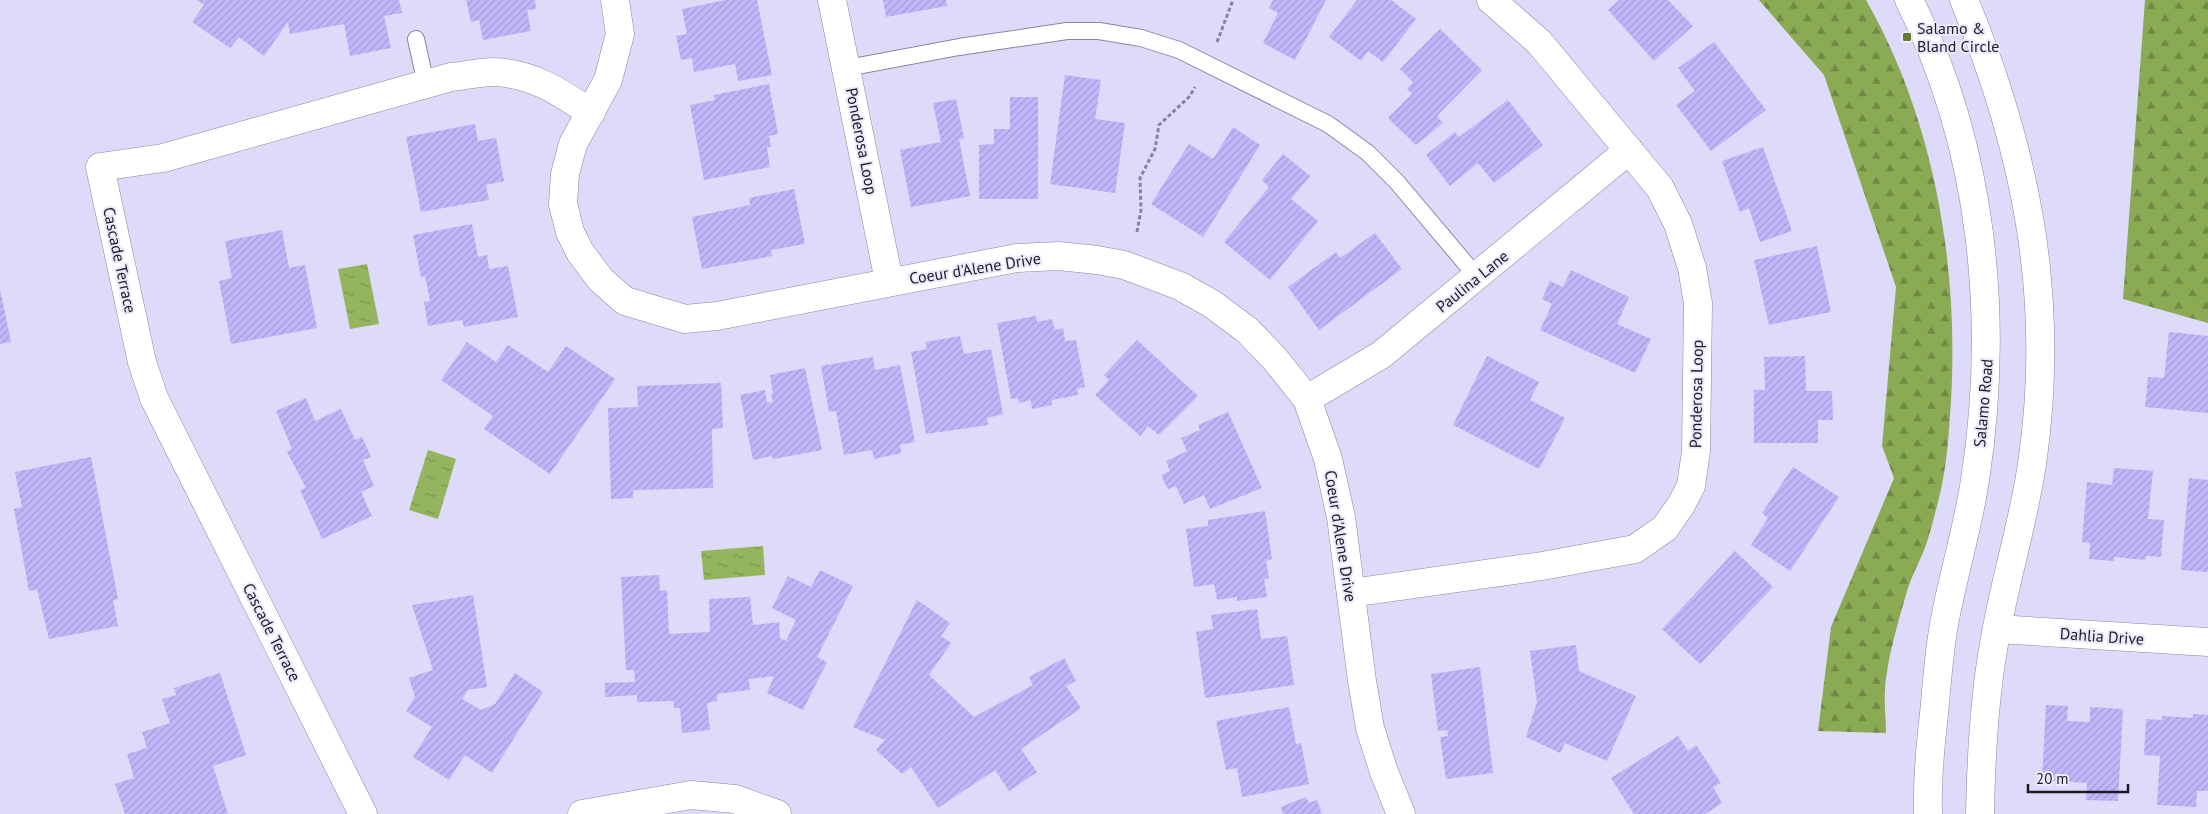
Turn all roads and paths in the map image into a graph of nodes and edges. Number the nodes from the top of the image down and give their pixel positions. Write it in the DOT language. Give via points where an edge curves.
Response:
graph roads {
  1 [pos="615,0"];
  2 [pos="832,0"];
  3 [pos="1233,0"];
  4 [pos="1491,0"];
  5 [pos="1909,0"];
  6 [pos="1964,0"];
  7 [pos="416,39"];
  8 [pos="1216,43"];
  9 [pos="847,68"];
  10 [pos="1199,81"];
  11 [pos="426,84"];
  12 [pos="591,113"];
  13 [pos="1629,150"];
  14 [pos="1137,232"];
  15 [pos="1477,277"];
  16 [pos="889,281"];
  17 [pos="1307,399"];
  18 [pos="1351,593"];
  19 [pos="1997,629"];
  20 [pos="2208,642"];
  21 [pos="363,814"];
  22 [pos="582,814"];
  23 [pos="777,814"];
  24 [pos="1401,814"];
  25 [pos="1928,814"];
  26 [pos="1980,814"];
  1 -- 12 [label="street, Coeur d'Alene Drive" via="620,34 608,80"];
  2 -- 9 [label="street, Ponderosa Loop"];
  3 -- 8 [label="path"];
  4 -- 13 [label="street, Ponderosa Loop" via="1539,42"];
  5 -- 25 [label="street, Salamo Road" via="1939,70 1967,169 1979,231 1987,345 1983,419 1975,480 1945,621 1937,678 1928,764"];
  6 -- 19 [label="street" via="1998,90 2020,166 2035,249 2040,315 2038,408 2032,464"];
  7 -- 11 [label="lane"];
  9 -- 15 [label="lane" via="1067,31 1141,38 1179,50 1328,124 1368,153 1410,196"];
  9 -- 16 [label="street, Ponderosa Loop"];
  10 -- 14 [label="path" via="1189,97 1159,125 1155,149 1140,178 1141,210"];
  11 -- 12 [label="street, Cascade Terrace" via="492,72 520,75 556,88"];
  11 -- 21 [label="street, Cascade Terrace" via="163,158 100,167 142,362 154,398"];
  12 -- 16 [label="street, Coeur d'Alene Drive" via="573,144 565,174 563,204 570,232 580,252 601,280 625,300 685,319 717,316"];
  13 -- 15 [label="street, Paulina Lane"];
  13 -- 18 [label="street, Ponderosa Loop" via="1660,188 1678,224 1692,268 1698,303 1696,451 1691,486 1681,505 1665,528 1635,549 1542,566"];
  15 -- 17 [label="street, Paulina Lane" via="1381,355"];
  16 -- 17 [label="street, Coeur d'Alene Drive" via="1017,258 1059,256 1124,265 1180,286 1212,304 1247,330"];
  17 -- 18 [label="street, Coeur d'Alene Drive" via="1328,460 1339,507"];
  18 -- 24 [label="street, Coeur d'Alene Drive" via="1370,728"];
  19 -- 20 [label="street, Dahlia Drive"];
  19 -- 26 [label="street" via="1981,753"];
  22 -- 23 [label="street" via="691,795 735,799"];
}
